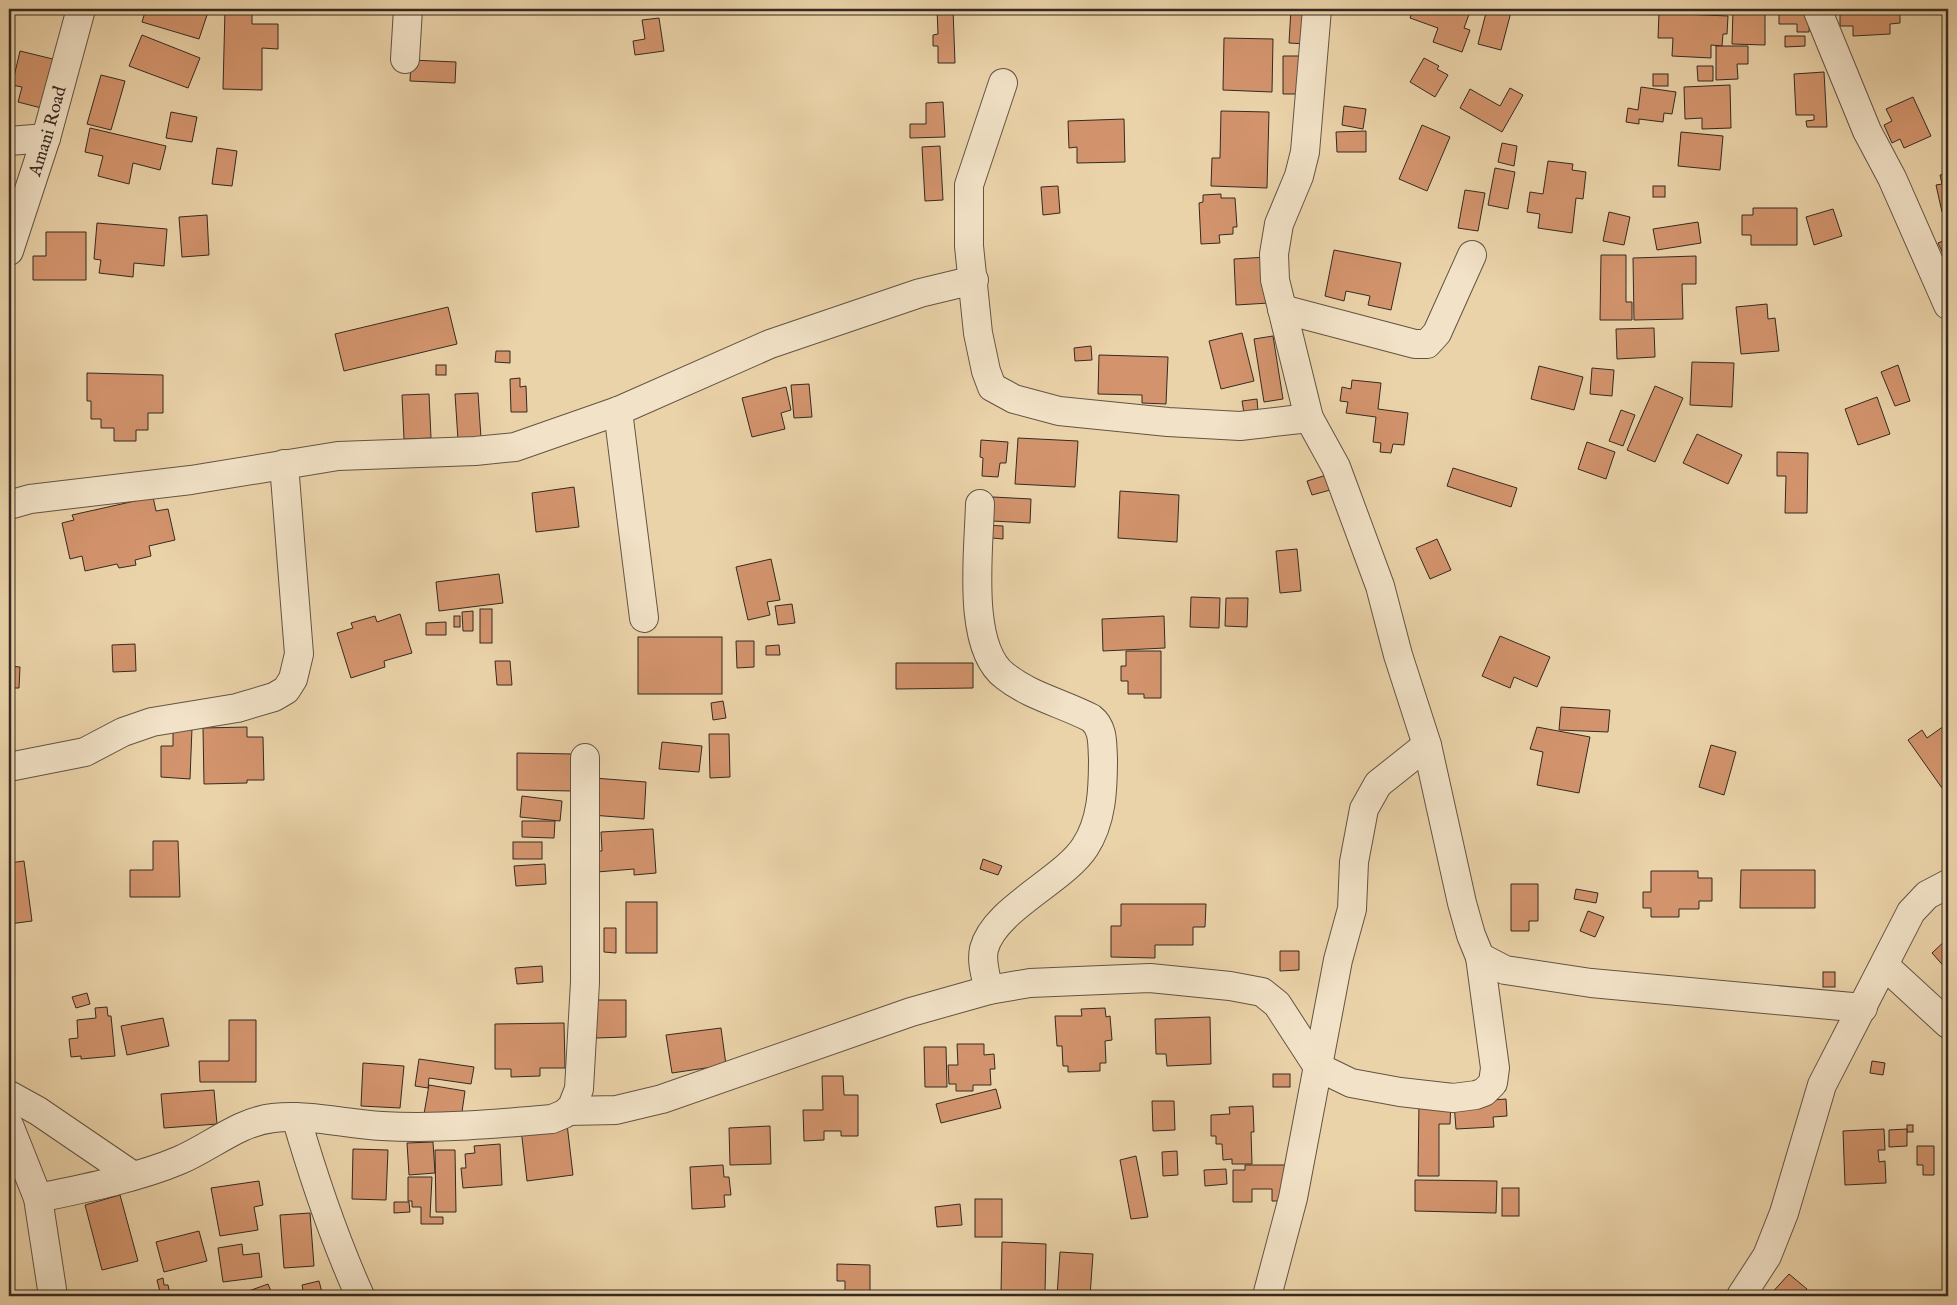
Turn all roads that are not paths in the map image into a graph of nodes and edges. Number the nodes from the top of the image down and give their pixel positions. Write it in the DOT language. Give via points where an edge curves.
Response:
graph roads {
  1 [pos="81,9"];
  2 [pos="408,9"];
  3 [pos="1317,9"];
  4 [pos="1817,9"];
  5 [pos="405,59"];
  6 [pos="1003,83"];
  7 [pos="46,138"];
  8 [pos="9,141"];
  9 [pos="9,251"];
  10 [pos="1472,255"];
  11 [pos="974,280"];
  12 [pos="1948,305"];
  13 [pos="1282,309"];
  14 [pos="618,411"];
  15 [pos="1309,418"];
  16 [pos="284,464"];
  17 [pos="980,504"];
  18 [pos="9,505"];
  19 [pos="644,618"];
  20 [pos="1427,745"];
  21 [pos="585,758"];
  22 [pos="9,767"];
  23 [pos="1948,884"];
  24 [pos="1480,956"];
  25 [pos="1885,966"];
  26 [pos="989,990"];
  27 [pos="1863,1008"];
  28 [pos="1948,1024"];
  29 [pos="1318,1067"];
  30 [pos="1351,1083"];
  31 [pos="9,1095"];
  32 [pos="568,1111"];
  33 [pos="1308,1114"];
  34 [pos="296,1117"];
  35 [pos="9,1125"];
  36 [pos="132,1175"];
  37 [pos="38,1198"];
  38 [pos="53,1296"];
  39 [pos="360,1296"];
  40 [pos="1266,1296"];
  41 [pos="1741,1296"];
  1 -- 7 [label="street, Amani Road"];
  2 -- 5 [label="street"];
  3 -- 13 [label="street" via="1305,152 1299,176 1279,224 1274,254 1275,280"];
  4 -- 12 [label="street" via="1868,131"];
  6 -- 11 [label="street" via="969,185 969,246"];
  7 -- 8 [label="street"];
  7 -- 9 [label="street, Amani Road"];
  10 -- 13 [label="street" via="1437,333 1427,344 1415,344"];
  11 -- 14 [label="street" via="920,293 770,344"];
  11 -- 15 [label="street" via="978,333 986,371 992,387 1014,399 1059,411 1168,422 1240,426"];
  13 -- 15 [label="street"];
  14 -- 16 [label="street" via="515,447 497,450 368,454"];
  14 -- 19 [label="street"];
  15 -- 20 [label="street" via="1336,467 1377,577"];
  16 -- 18 [label="street"];
  16 -- 22 [label="street" via="299,654 293,679 286,690 237,708 138,726 85,752"];
  17 -- 26 [label="street" via="979,625 989,659 1015,683 1096,722 1102,738 1102,799 1087,842 1073,861 1002,921 991,936 984,947 983,958"];
  20 -- 24 [label="street" via="1462,903"];
  20 -- 29 [label="street" via="1378,784 1364,809 1354,862 1352,909 1338,960"];
  21 -- 32 [label="street" via="585,982 579,1089"];
  23 -- 25 [label="street" via="1927,895 1911,912"];
  24 -- 27 [label="street" via="1505,970 1591,983"];
  24 -- 30 [label="street" via="1495,1068 1490,1087 1476,1095 1453,1098"];
  25 -- 27 [label="street"];
  25 -- 28 [label="street"];
  26 -- 29 [label="street" via="1030,983 1150,978 1252,990 1270,996 1278,1004"];
  26 -- 32 [label="street" via="878,1023 662,1099 616,1110"];
  27 -- 41 [label="street" via="1822,1085 1784,1213 1767,1256"];
  29 -- 30 [label="street"];
  29 -- 33 [label="street"];
  30 -- 33 [label="street"];
  31 -- 36 [label="street"];
  32 -- 34 [label="street" via="552,1119 427,1127 380,1126"];
  33 -- 40 [label="street" via="1291,1206"];
  34 -- 36 [label="street" via="254,1122 180,1160"];
  34 -- 39 [label="street" via="339,1250"];
  35 -- 37 [label="street"];
  36 -- 37 [label="street"];
  37 -- 38 [label="street"];
}
